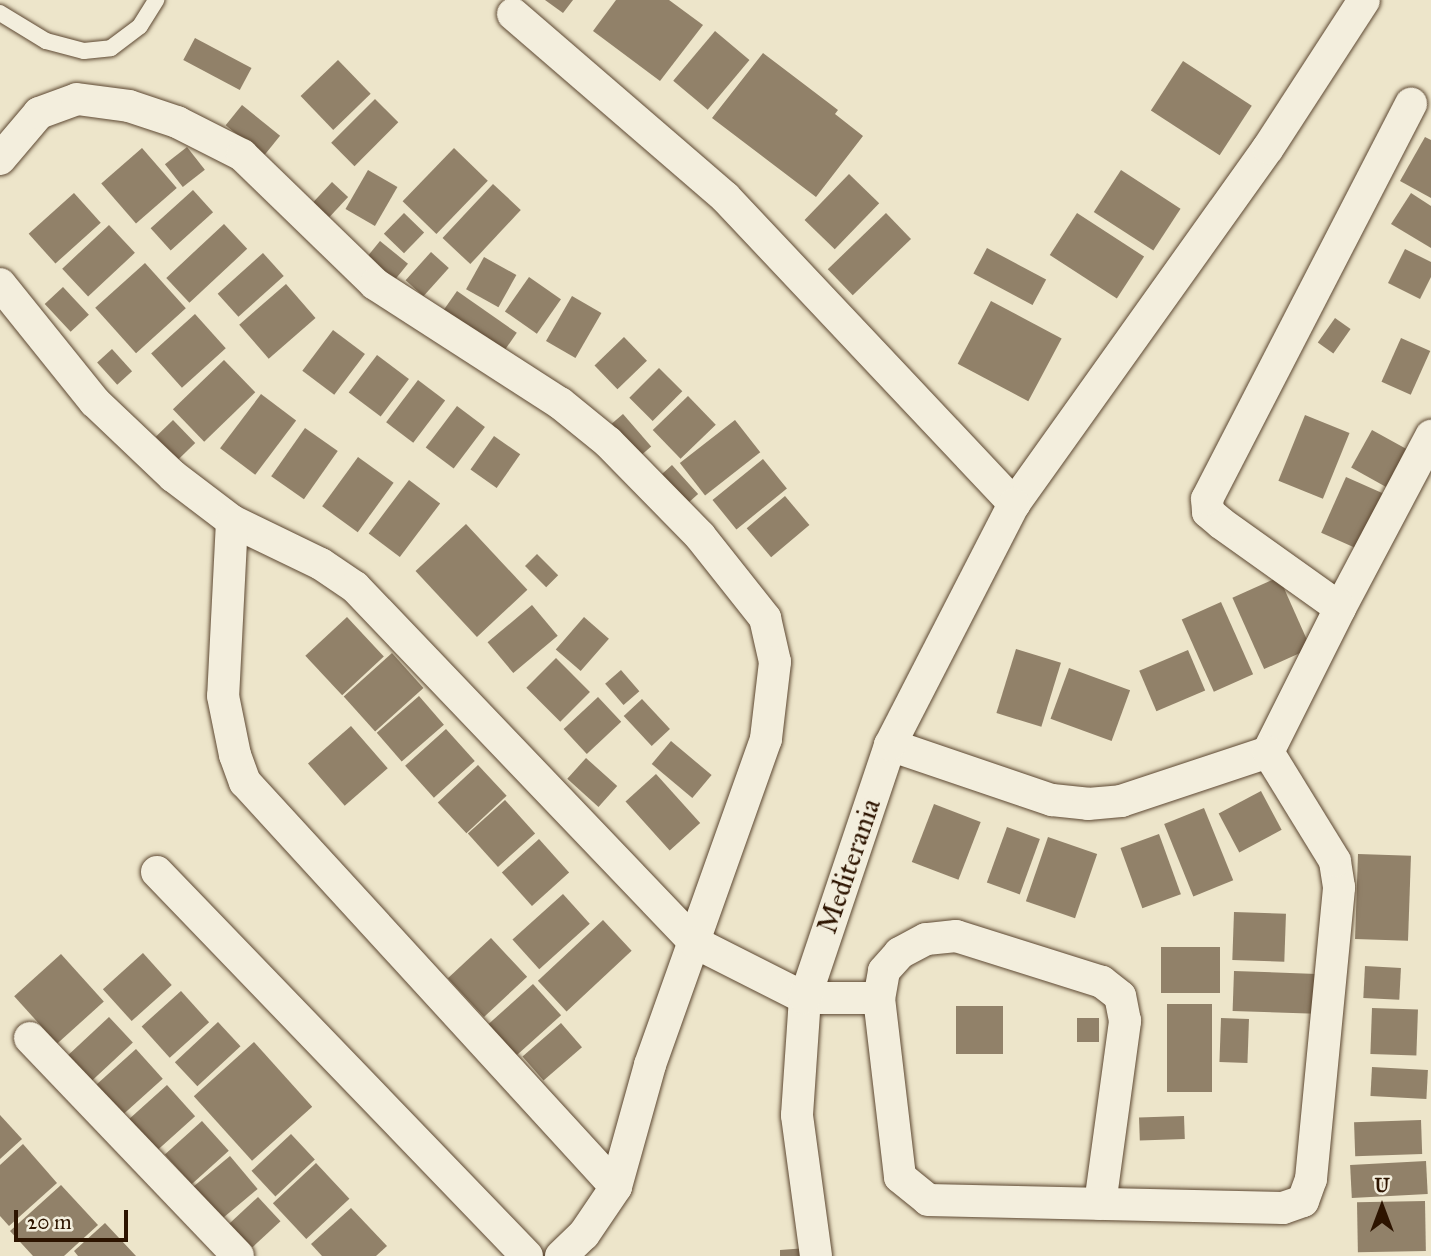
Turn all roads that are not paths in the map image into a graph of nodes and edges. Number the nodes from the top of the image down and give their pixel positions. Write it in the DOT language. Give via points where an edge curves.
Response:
graph roads {
  1 [pos="156,0"];
  2 [pos="1364,0"];
  3 [pos="0,13"];
  4 [pos="513,14"];
  5 [pos="1410,103"];
  6 [pos="0,159"];
  7 [pos="0,284"];
  8 [pos="1431,436"];
  9 [pos="1014,504"];
  10 [pos="232,521"];
  11 [pos="1340,608"];
  12 [pos="890,745"];
  13 [pos="1268,752"];
  14 [pos="157,872"];
  15 [pos="694,942"];
  16 [pos="805,998"];
  17 [pos="879,998"];
  18 [pos="30,1038"];
  19 [pos="616,1187"];
  20 [pos="1100,1204"];
  21 [pos="238,1256"];
  22 [pos="527,1256"];
  23 [pos="561,1256"];
  24 [pos="816,1256"];
  1 -- 3 [label="lane" via="140,26 111,48 84,51 46,41"];
  2 -- 9 [label="street, Mediterania" via="1268,148"];
  4 -- 9 [label="street" via="725,197"];
  5 -- 11 [label="street" via="1207,499 1208,512 1221,523"];
  6 -- 15 [label="street" via="39,113 77,99 141,110 242,155 375,284 559,403 608,442 700,536 765,618 775,662 766,739"];
  7 -- 10 [label="street" via="94,402 173,476"];
  8 -- 11 [label="street"];
  9 -- 12 [label="street, Mediterania"];
  10 -- 15 [label="street" via="321,564 355,587"];
  10 -- 19 [label="street" via="223,696 246,782"];
  11 -- 13 [label="street"];
  12 -- 13 [label="street" via="1052,800 1088,804 1121,801"];
  12 -- 16 [label="street, Mediterania"];
  13 -- 20 [label="street" via="1335,861 1339,887 1311,1179 1303,1201 1283,1208"];
  14 -- 22 [label="street"];
  15 -- 16 [label="street"];
  15 -- 19 [label="street" via="650,1065"];
  16 -- 17 [label="street"];
  16 -- 24 [label="street, Mediterania" via="797,1115"];
  17 -- 20 [label="street" via="900,1177 910,1189 928,1200"];
  17 -- 20 [label="street" via="884,971 900,953 926,939 956,936 1102,982 1120,996 1125,1021"];
  18 -- 21 [label="street"];
  19 -- 23 [label="street" via="584,1234"];
}
